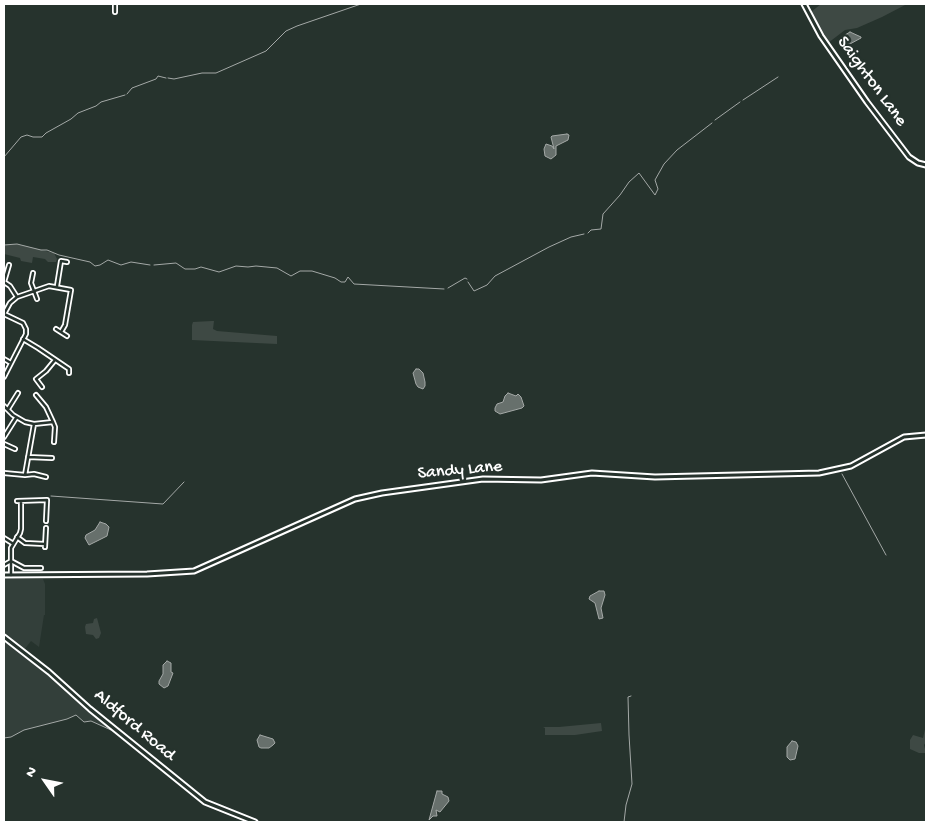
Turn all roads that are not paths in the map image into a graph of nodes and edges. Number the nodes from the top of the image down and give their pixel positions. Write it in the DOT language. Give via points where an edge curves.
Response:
graph roads {
  1 [pos="115,4"];
  2 [pos="804,4"];
  3 [pos="115,12"];
  4 [pos="926,165"];
  5 [pos="66,262"];
  6 [pos="9,267"];
  7 [pos="33,273"];
  8 [pos="4,282"];
  9 [pos="57,286"];
  10 [pos="34,291"];
  11 [pos="16,297"];
  12 [pos="37,299"];
  13 [pos="4,314"];
  14 [pos="56,329"];
  15 [pos="61,332"];
  16 [pos="67,336"];
  17 [pos="23,339"];
  18 [pos="4,359"];
  19 [pos="55,360"];
  20 [pos="11,363"];
  21 [pos="69,369"];
  22 [pos="4,377"];
  23 [pos="42,387"];
  24 [pos="16,394"];
  25 [pos="36,395"];
  26 [pos="4,406"];
  27 [pos="8,409"];
  28 [pos="16,418"];
  29 [pos="53,422"];
  30 [pos="34,424"];
  31 [pos="926,435"];
  32 [pos="4,437"];
  33 [pos="54,442"];
  34 [pos="4,444"];
  35 [pos="14,448"];
  36 [pos="28,457"];
  37 [pos="52,458"];
  38 [pos="4,473"];
  39 [pos="44,473"];
  40 [pos="26,475"];
  41 [pos="46,521"];
  42 [pos="46,528"];
  43 [pos="17,537"];
  44 [pos="4,538"];
  45 [pos="12,543"];
  46 [pos="11,561"];
  47 [pos="4,565"];
  48 [pos="41,568"];
  49 [pos="11,574"];
  50 [pos="4,575"];
  51 [pos="4,637"];
  52 [pos="255,822"];
  1 -- 3 [label="street"];
  2 -- 4 [label="street, Saighton Lane" via="821,36 867,102 909,157"];
  5 -- 9 [label="street" via="60,260"];
  6 -- 8 [label="street"];
  7 -- 10 [label="street"];
  8 -- 11 [label="street"];
  9 -- 10 [label="street"];
  9 -- 15 [label="street" via="73,290"];
  10 -- 11 [label="street"];
  10 -- 12 [label="street"];
  11 -- 13 [label="street"];
  13 -- 17 [label="street" via="25,326"];
  14 -- 15 [label="street"];
  15 -- 16 [label="street"];
  17 -- 19 [label="street"];
  17 -- 20 [label="street"];
  18 -- 20 [label="street"];
  19 -- 21 [label="street"];
  19 -- 23 [label="street" via="46,371 35,377"];
  20 -- 22 [label="street"];
  24 -- 27 [label="street"];
  25 -- 29 [label="street"];
  26 -- 27 [label="street"];
  27 -- 28 [label="street"];
  28 -- 30 [label="street"];
  28 -- 32 [label="street"];
  29 -- 30 [label="street"];
  29 -- 33 [label="street" via="56,427"];
  30 -- 36 [label="street"];
  31 -- 49 [label="street, Sandy Lane" via="904,437 851,466 820,473 655,477 592,473 541,480 484,479 382,493 355,499 194,571"];
  34 -- 35 [label="street"];
  36 -- 37 [label="street"];
  36 -- 40 [label="street"];
  38 -- 40 [label="street"];
  39 -- 40 [label="street" via="45,477"];
  41 -- 43 [label="street" via="48,499 19,501 21,529"];
  42 -- 43 [label="street" via="45,546 25,543"];
  43 -- 45 [label="street"];
  44 -- 45 [label="street"];
  45 -- 46 [label="street"];
  46 -- 47 [label="street"];
  46 -- 48 [label="street" via="24,568"];
  46 -- 49 [label="street"];
  49 -- 50 [label="street, Sandy Lane"];
  51 -- 52 [label="street, Aldford Road" via="205,802"];
}
